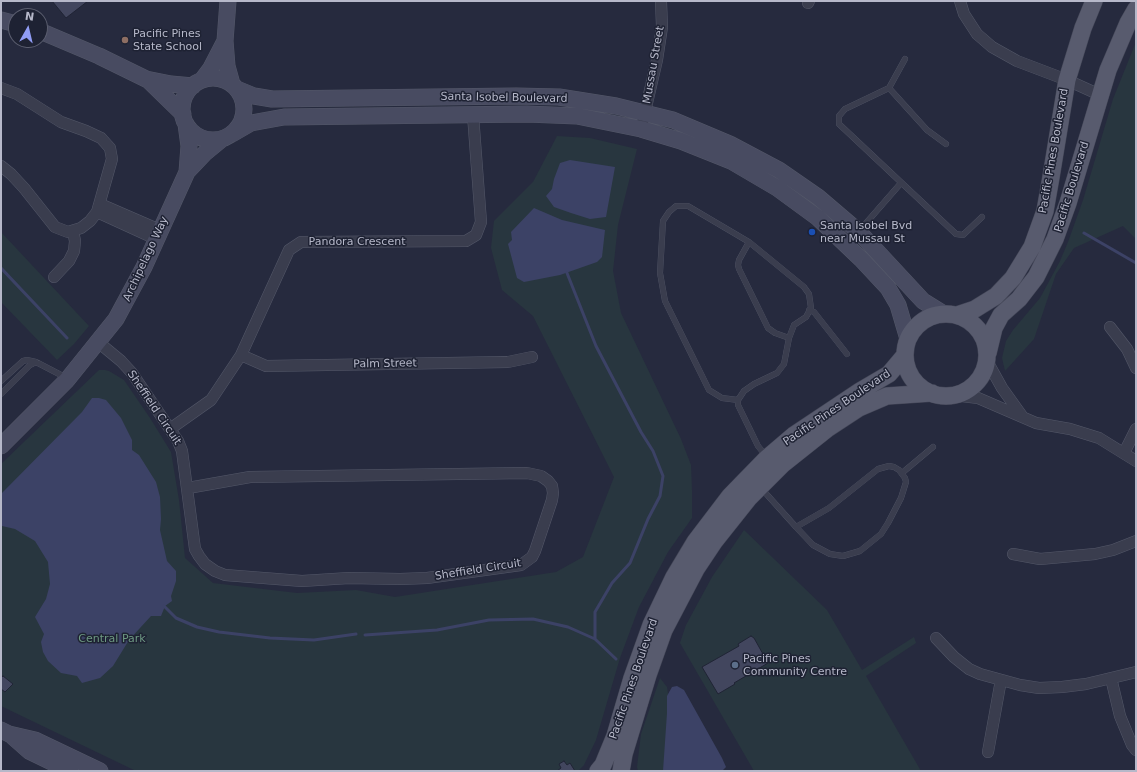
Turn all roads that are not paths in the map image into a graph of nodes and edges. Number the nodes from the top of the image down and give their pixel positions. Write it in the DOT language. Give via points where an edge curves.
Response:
graph roads {
  1 [pos="228,1"];
  2 [pos="661,1"];
  3 [pos="960,1"];
  4 [pos="1094,1"];
  5 [pos="1136,9"];
  6 [pos="48,34"];
  7 [pos="225,41"];
  8 [pos="905,59"];
  9 [pos="146,78"];
  10 [pos="1067,80"];
  11 [pos="197,83"];
  12 [pos="234,87"];
  13 [pos="1,88"];
  14 [pos="889,88"];
  15 [pos="1100,95"];
  16 [pos="645,113"];
  17 [pos="473,115"];
  18 [pos="184,119"];
  19 [pos="641,128"];
  20 [pos="227,137"];
  21 [pos="946,144"];
  22 [pos="1,166"];
  23 [pos="187,172"];
  24 [pos="901,183"];
  25 [pos="98,208"];
  26 [pos="982,217"];
  27 [pos="73,231"];
  28 [pos="859,232"];
  29 [pos="158,234"];
  30 [pos="749,242"];
  31 [pos="54,277"];
  32 [pos="809,310"];
  33 [pos="950,314"];
  34 [pos="1110,327"];
  35 [pos="789,338"];
  36 [pos="98,342"];
  37 [pos="907,347"];
  38 [pos="847,354"];
  39 [pos="241,355"];
  40 [pos="532,357"];
  41 [pos="987,357"];
  42 [pos="36,362"];
  43 [pos="1136,368"];
  44 [pos="61,375"];
  45 [pos="1,381"];
  46 [pos="932,393"];
  47 [pos="1,394"];
  48 [pos="953,395"];
  49 [pos="738,400"];
  50 [pos="1022,416"];
  51 [pos="170,429"];
  52 [pos="1136,429"];
  53 [pos="1,435"];
  54 [pos="1,446"];
  55 [pos="933,447"];
  56 [pos="1124,452"];
  57 [pos="767,458"];
  58 [pos="1136,461"];
  59 [pos="902,473"];
  60 [pos="760,487"];
  61 [pos="188,488"];
  62 [pos="796,526"];
  63 [pos="1136,541"];
  64 [pos="1013,554"];
  65 [pos="936,638"];
  66 [pos="1136,672"];
  67 [pos="1111,678"];
  68 [pos="1001,680"];
  69 [pos="5,732"];
  70 [pos="1136,750"];
  71 [pos="988,752"];
  72 [pos="70,771"];
  73 [pos="100,771"];
  74 [pos="598,771"];
  75 [pos="621,771"];
  1 -- 7 [label="street"];
  2 -- 16 [label="street, Mussau Street" via="661,34"];
  3 -- 10 [label="street" via="964,14 977,34 992,47 1017,61"];
  4 -- 10 [label="main road, Pacific Pines Boulevard"];
  5 -- 15 [label="main road, Pacific Boulevard"];
  6 -- 9 [label="street"];
  7 -- 11 [label="street" via="210,68"];
  7 -- 12 [label="street" via="227,66"];
  8 -- 14 [label="lane"];
  9 -- 11 [label="street" via="171,84"];
  9 -- 18 [label="street"];
  10 -- 15 [label="street"];
  10 -- 33 [label="main road, Pacific Pines Boulevard" via="1045,211 1032,247 1014,278 996,296 975,309"];
  11 -- 12 [label="street" via="212,78"];
  11 -- 18 [label="street" via="186,94 182,104"];
  12 -- 16 [label="street, Santa Isobel Boulevard" via="254,96 272,99 559,97"];
  12 -- 20 [label="street" via="242,98 244,113 239,127"];
  13 -- 25 [label="street" via="17,94 61,122 101,138 110,148 112,159"];
  14 -- 21 [label="lane" via="927,130"];
  14 -- 24 [label="lane" via="845,109 838,116 840,124"];
  15 -- 41 [label="main road, Pacific Boulevard" via="1056,239 1036,277 1019,299 1001,315 994,328"];
  16 -- 19 [label="street, Mussau Street"];
  16 -- 28 [label="street, Santa Isobel Boulevard" via="673,120 730,144 779,170 818,197"];
  17 -- 19 [label="street, Santa Isobel Boulevard" via="577,116"];
  17 -- 20 [label="street, Santa Isobel Boulevard" via="284,117 251,122"];
  17 -- 39 [label="street, Pandora Crescent" via="481,222 476,235 466,241 301,242 289,250"];
  18 -- 20 [label="street" via="193,132 202,138 212,140"];
  18 -- 23 [label="street, Archipelago Way" via="189,146"];
  19 -- 37 [label="street, Santa Isobel Boulevard" via="731,161 777,188 818,218 888,288 898,305"];
  20 -- 23 [label="street, Archipelago Way" via="205,153"];
  22 -- 27 [label="street" via="24,188 55,228"];
  23 -- 29 [label="street, Archipelago Way"];
  24 -- 26 [label="lane" via="956,234 963,235"];
  24 -- 28 [label="lane"];
  25 -- 27 [label="street" via="85,225"];
  25 -- 29 [label="street"];
  27 -- 31 [label="street" via="74,251 69,261"];
  28 -- 33 [label="street, Santa Isobel Boulevard" via="923,301"];
  29 -- 36 [label="street, Archipelago Way" via="130,296"];
  30 -- 32 [label="lane" via="804,287 809,294"];
  30 -- 35 [label="lane" via="739,260 739,269 768,328"];
  30 -- 49 [label="lane" via="688,206 676,206 663,221 660,273 665,301 709,390 722,398"];
  32 -- 35 [label="lane" via="806,317 794,325"];
  32 -- 38 [label="lane" via="814,312"];
  33 -- 37 [label="main road" via="932,316 922,321 914,329"];
  33 -- 41 [label="main road" via="969,320 979,329 985,340"];
  34 -- 43 [label="street" via="1127,349"];
  35 -- 49 [label="lane" via="784,364 777,373 754,384 744,391"];
  36 -- 44 [label="street, Archipelago Way"];
  36 -- 51 [label="street, Sheffield Circuit" via="132,373"];
  36 -- 54 [label="street, Archipelago Way" via="68,380"];
  37 -- 46 [label="main road" via="907,367 913,378"];
  37 -- 57 [label="main road, Pacific Pines Boulevard" via="889,374 794,435"];
  39 -- 40 [label="street, Palm Street" via="266,366 508,362"];
  39 -- 51 [label="street, Pandora Crescent" via="211,400"];
  41 -- 48 [label="main road" via="979,380 972,387"];
  41 -- 50 [label="street" via="1002,388"];
  42 -- 44 [label="lane"];
  42 -- 45 [label="lane" via="23,361"];
  42 -- 47 [label="lane"];
  44 -- 53 [label="street, Archipelago Way"];
  46 -- 48 [label="main road"];
  46 -- 60 [label="main road, Pacific Pines Boulevard" via="887,396 859,408 794,455"];
  48 -- 50 [label="street" via="978,398"];
  49 -- 57 [label="lane" via="758,446"];
  50 -- 56 [label="street" via="1036,423 1070,429 1099,438"];
  51 -- 61 [label="street, Sheffield Circuit" via="182,451"];
  52 -- 56 [label="street"];
  55 -- 59 [label="lane"];
  56 -- 58 [label="street"];
  57 -- 74 [label="main road, Pacific Pines Boulevard" via="730,496 695,542 674,577 651,625 615,736"];
  59 -- 62 [label="lane" via="894,467 878,468 829,508"];
  59 -- 62 [label="lane" via="905,478 904,488 888,523 881,534 860,551 843,556 830,554 813,545"];
  60 -- 62 [label="lane"];
  60 -- 75 [label="main road, Pacific Pines Boulevard" via="714,542 696,569 670,618 648,675"];
  61 -- 61 [label="street, Sheffield Circuit" via="250,477 527,473 541,476 548,481 553,493 535,551 532,557 521,565 426,578 302,581 225,574 205,564 195,549"];
  63 -- 64 [label="street" via="1095,554 1040,559"];
  65 -- 68 [label="street" via="969,669"];
  66 -- 67 [label="street"];
  67 -- 68 [label="street" via="1070,686 1039,688"];
  67 -- 70 [label="street" via="1120,716"];
  68 -- 71 [label="street"];
  69 -- 72 [label="street" via="29,751"];
  69 -- 73 [label="street" via="35,740"];
}
